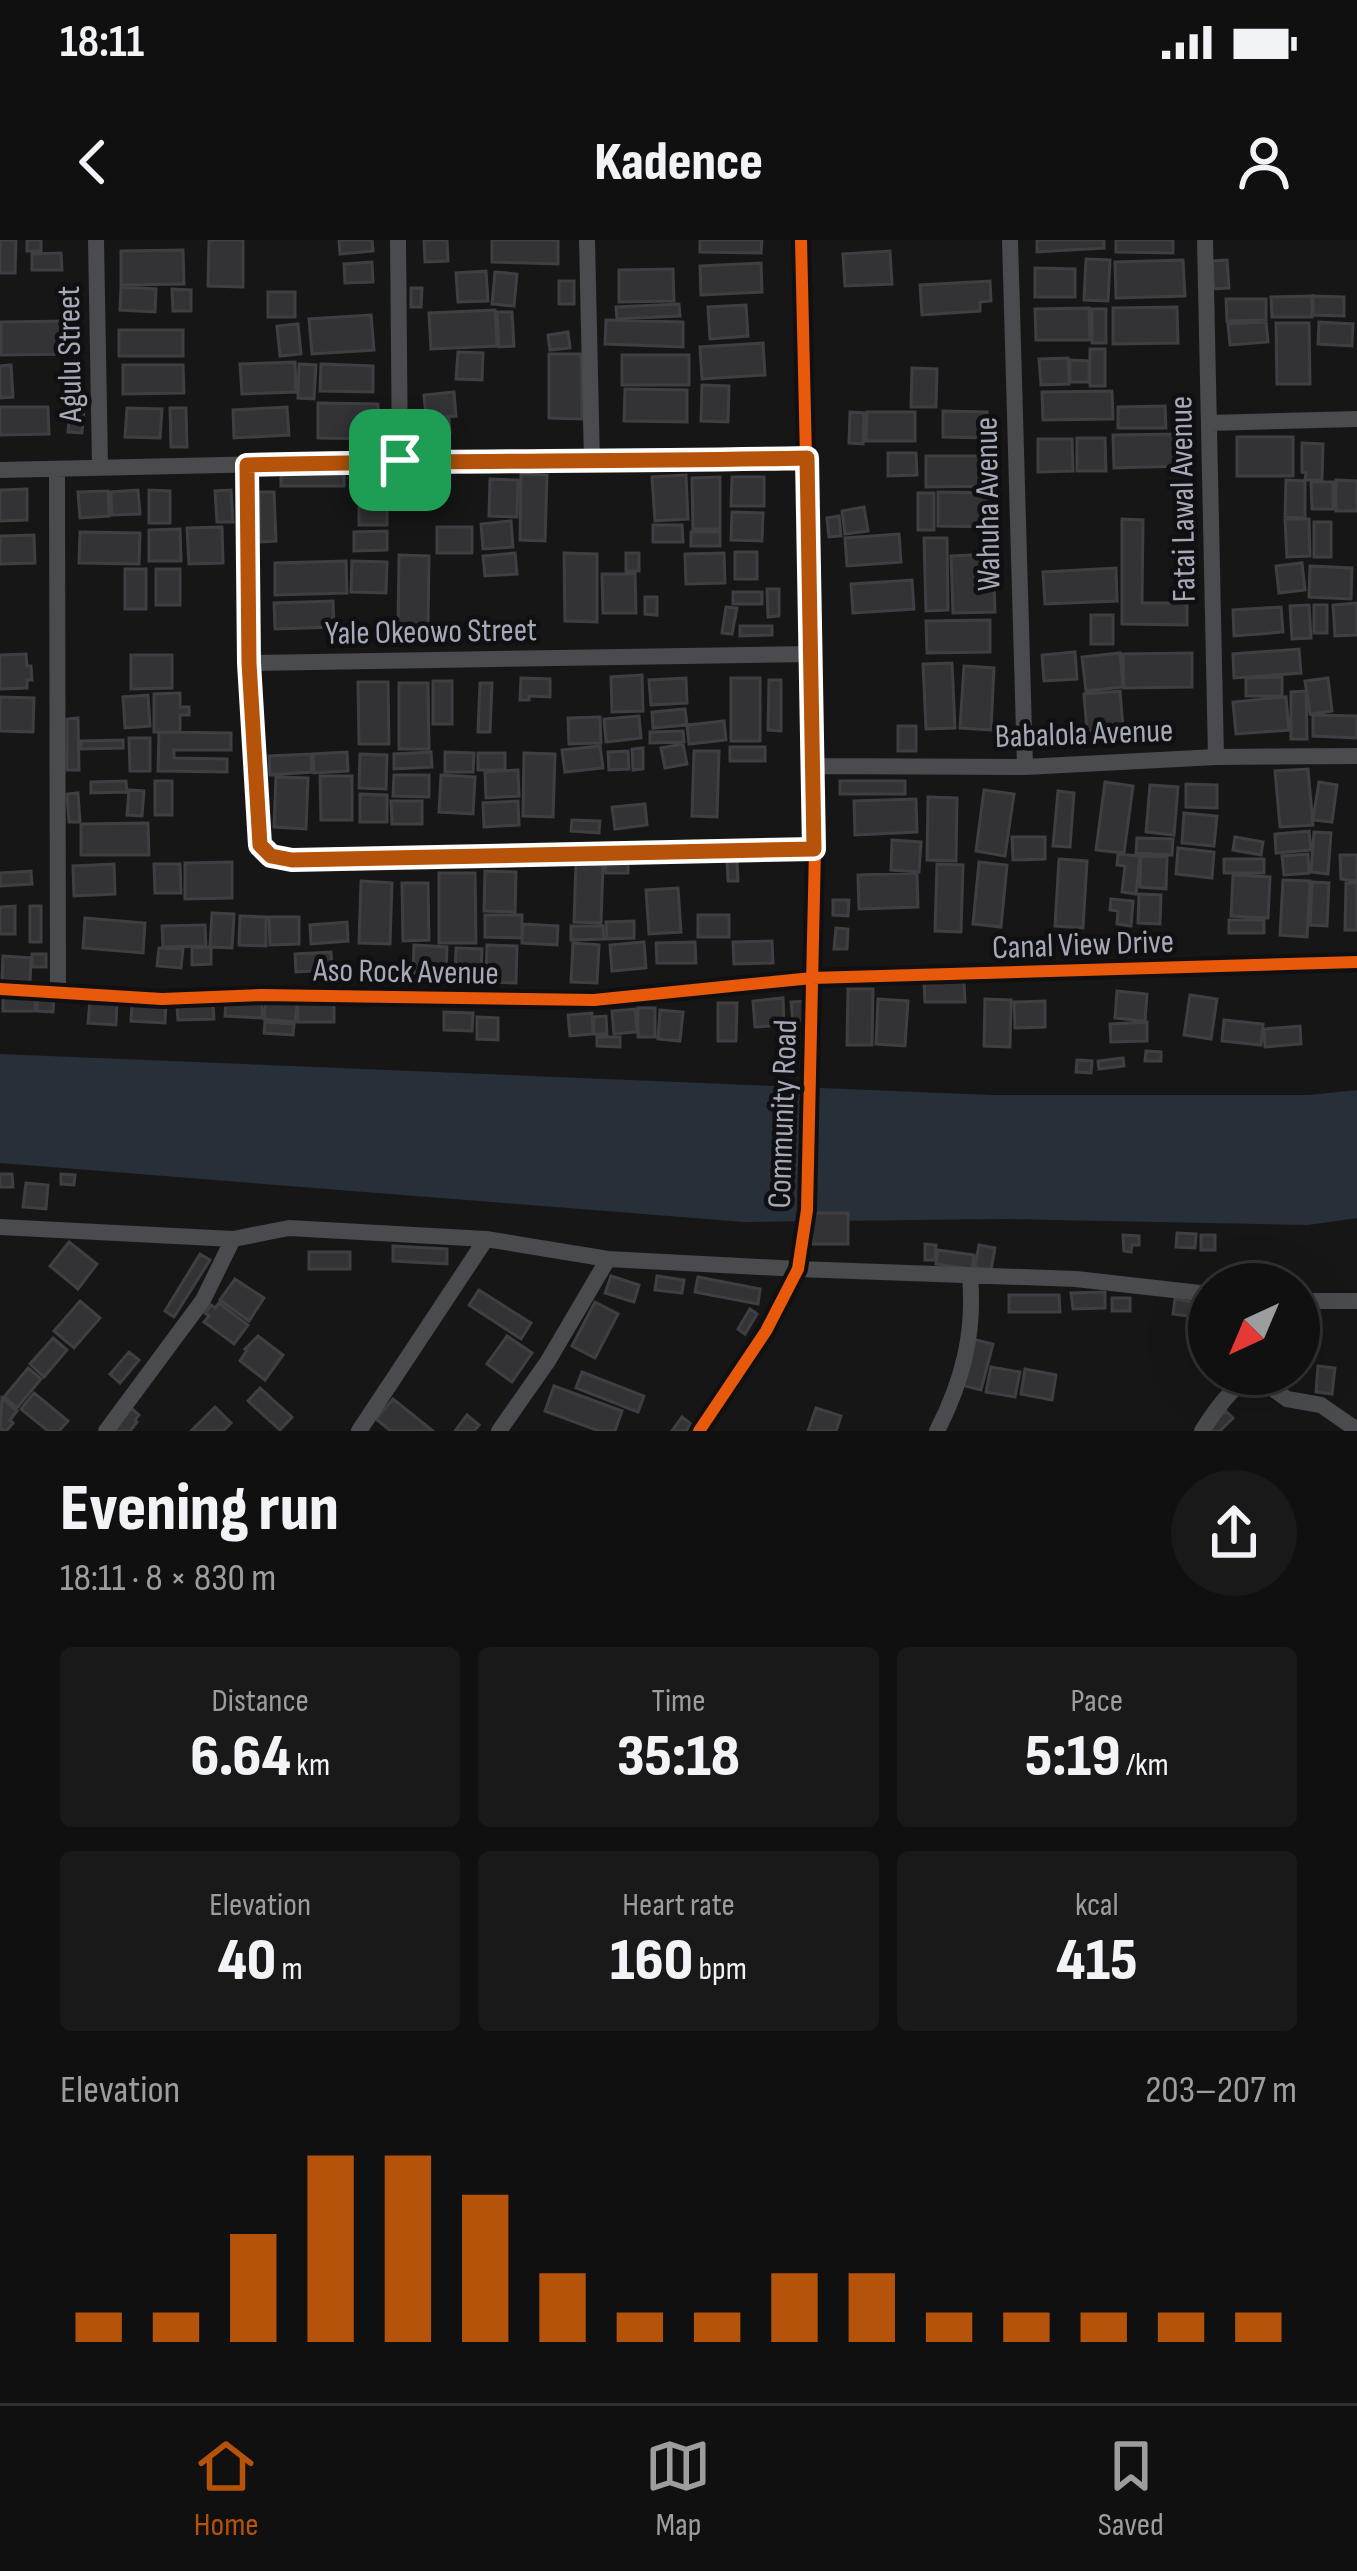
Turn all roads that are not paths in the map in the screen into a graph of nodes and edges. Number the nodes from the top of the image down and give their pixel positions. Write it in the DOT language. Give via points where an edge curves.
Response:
graph roads {
  1 [pos="96,240"];
  2 [pos="398,240"];
  3 [pos="587,240"];
  4 [pos="801,240"];
  5 [pos="1010,240"];
  6 [pos="1205,240"];
  7 [pos="1357,419"];
  8 [pos="1210,423"];
  9 [pos="807,458"];
  10 [pos="400,460"];
  11 [pos="592,463"];
  12 [pos="247,465"];
  13 [pos="100,466"];
  14 [pos="0,470"];
  15 [pos="57,470"];
  16 [pos="811,654"];
  17 [pos="249,663"];
  18 [pos="1357,756"];
  19 [pos="1216,757"];
  20 [pos="813,766"];
  21 [pos="1024,767"];
  22 [pos="814,849"];
  23 [pos="1357,962"];
  24 [pos="812,978"];
  25 [pos="0,988"];
  26 [pos="58,991"];
  27 [pos="6,1227"];
  28 [pos="232,1239"];
  29 [pos="486,1239"];
  30 [pos="0,1244"];
  31 [pos="608,1259"];
  32 [pos="798,1269"];
  33 [pos="970,1276"];
  34 [pos="1188,1292"];
  35 [pos="1320,1300"];
  36 [pos="1357,1301"];
  37 [pos="1227,1395"];
  38 [pos="1281,1395"];
  39 [pos="1357,1430"];
  40 [pos="106,1431"];
  41 [pos="359,1431"];
  42 [pos="499,1431"];
  43 [pos="699,1431"];
  44 [pos="937,1431"];
  45 [pos="1202,1431"];
  1 -- 13 [label="street, Agulu Street"];
  2 -- 10 [label="street"];
  3 -- 11 [label="street"];
  4 -- 9 [label="street, Community Road"];
  5 -- 21 [label="street, Wahuha Avenue"];
  6 -- 8 [label="street, Fatai Lawal Avenue"];
  7 -- 8 [label="street"];
  8 -- 19 [label="street, Fatai Lawal Avenue"];
  9 -- 11 [label="street"];
  9 -- 16 [label="street, Community Road"];
  10 -- 11 [label="street"];
  10 -- 12 [label="street"];
  12 -- 13 [label="street"];
  12 -- 17 [label="street"];
  13 -- 15 [label="street"];
  14 -- 15 [label="street"];
  15 -- 26 [label="street"];
  16 -- 17 [label="street, Yale Okeowo Street"];
  16 -- 20 [label="street, Community Road"];
  17 -- 22 [label="street" via="260,845 271,856"];
  18 -- 19 [label="street, Babalola Avenue"];
  19 -- 21 [label="street, Babalola Avenue"];
  20 -- 21 [label="street, Babalola Avenue"];
  20 -- 22 [label="street, Community Road"];
  22 -- 24 [label="street, Community Road"];
  23 -- 24 [label="street, Canal View Drive"];
  24 -- 26 [label="street, Aso Rock Avenue" via="594,1000 162,999"];
  24 -- 32 [label="street, Community Road" via="807,1210"];
  25 -- 26 [label="street, Aso Rock Avenue"];
  27 -- 28 [label="street"];
  27 -- 30 [label="street"];
  28 -- 29 [label="street" via="289,1228"];
  28 -- 40 [label="street" via="203,1300"];
  29 -- 31 [label="street"];
  29 -- 41 [label="street"];
  31 -- 32 [label="street"];
  31 -- 42 [label="street"];
  32 -- 33 [label="street"];
  32 -- 43 [label="street, Community Road"];
  33 -- 34 [label="street"];
  33 -- 44 [label="street" via="967,1351"];
  35 -- 36 [label="street"];
  37 -- 45 [label="street"];
  38 -- 39 [label="street" via="1321,1405"];
}
